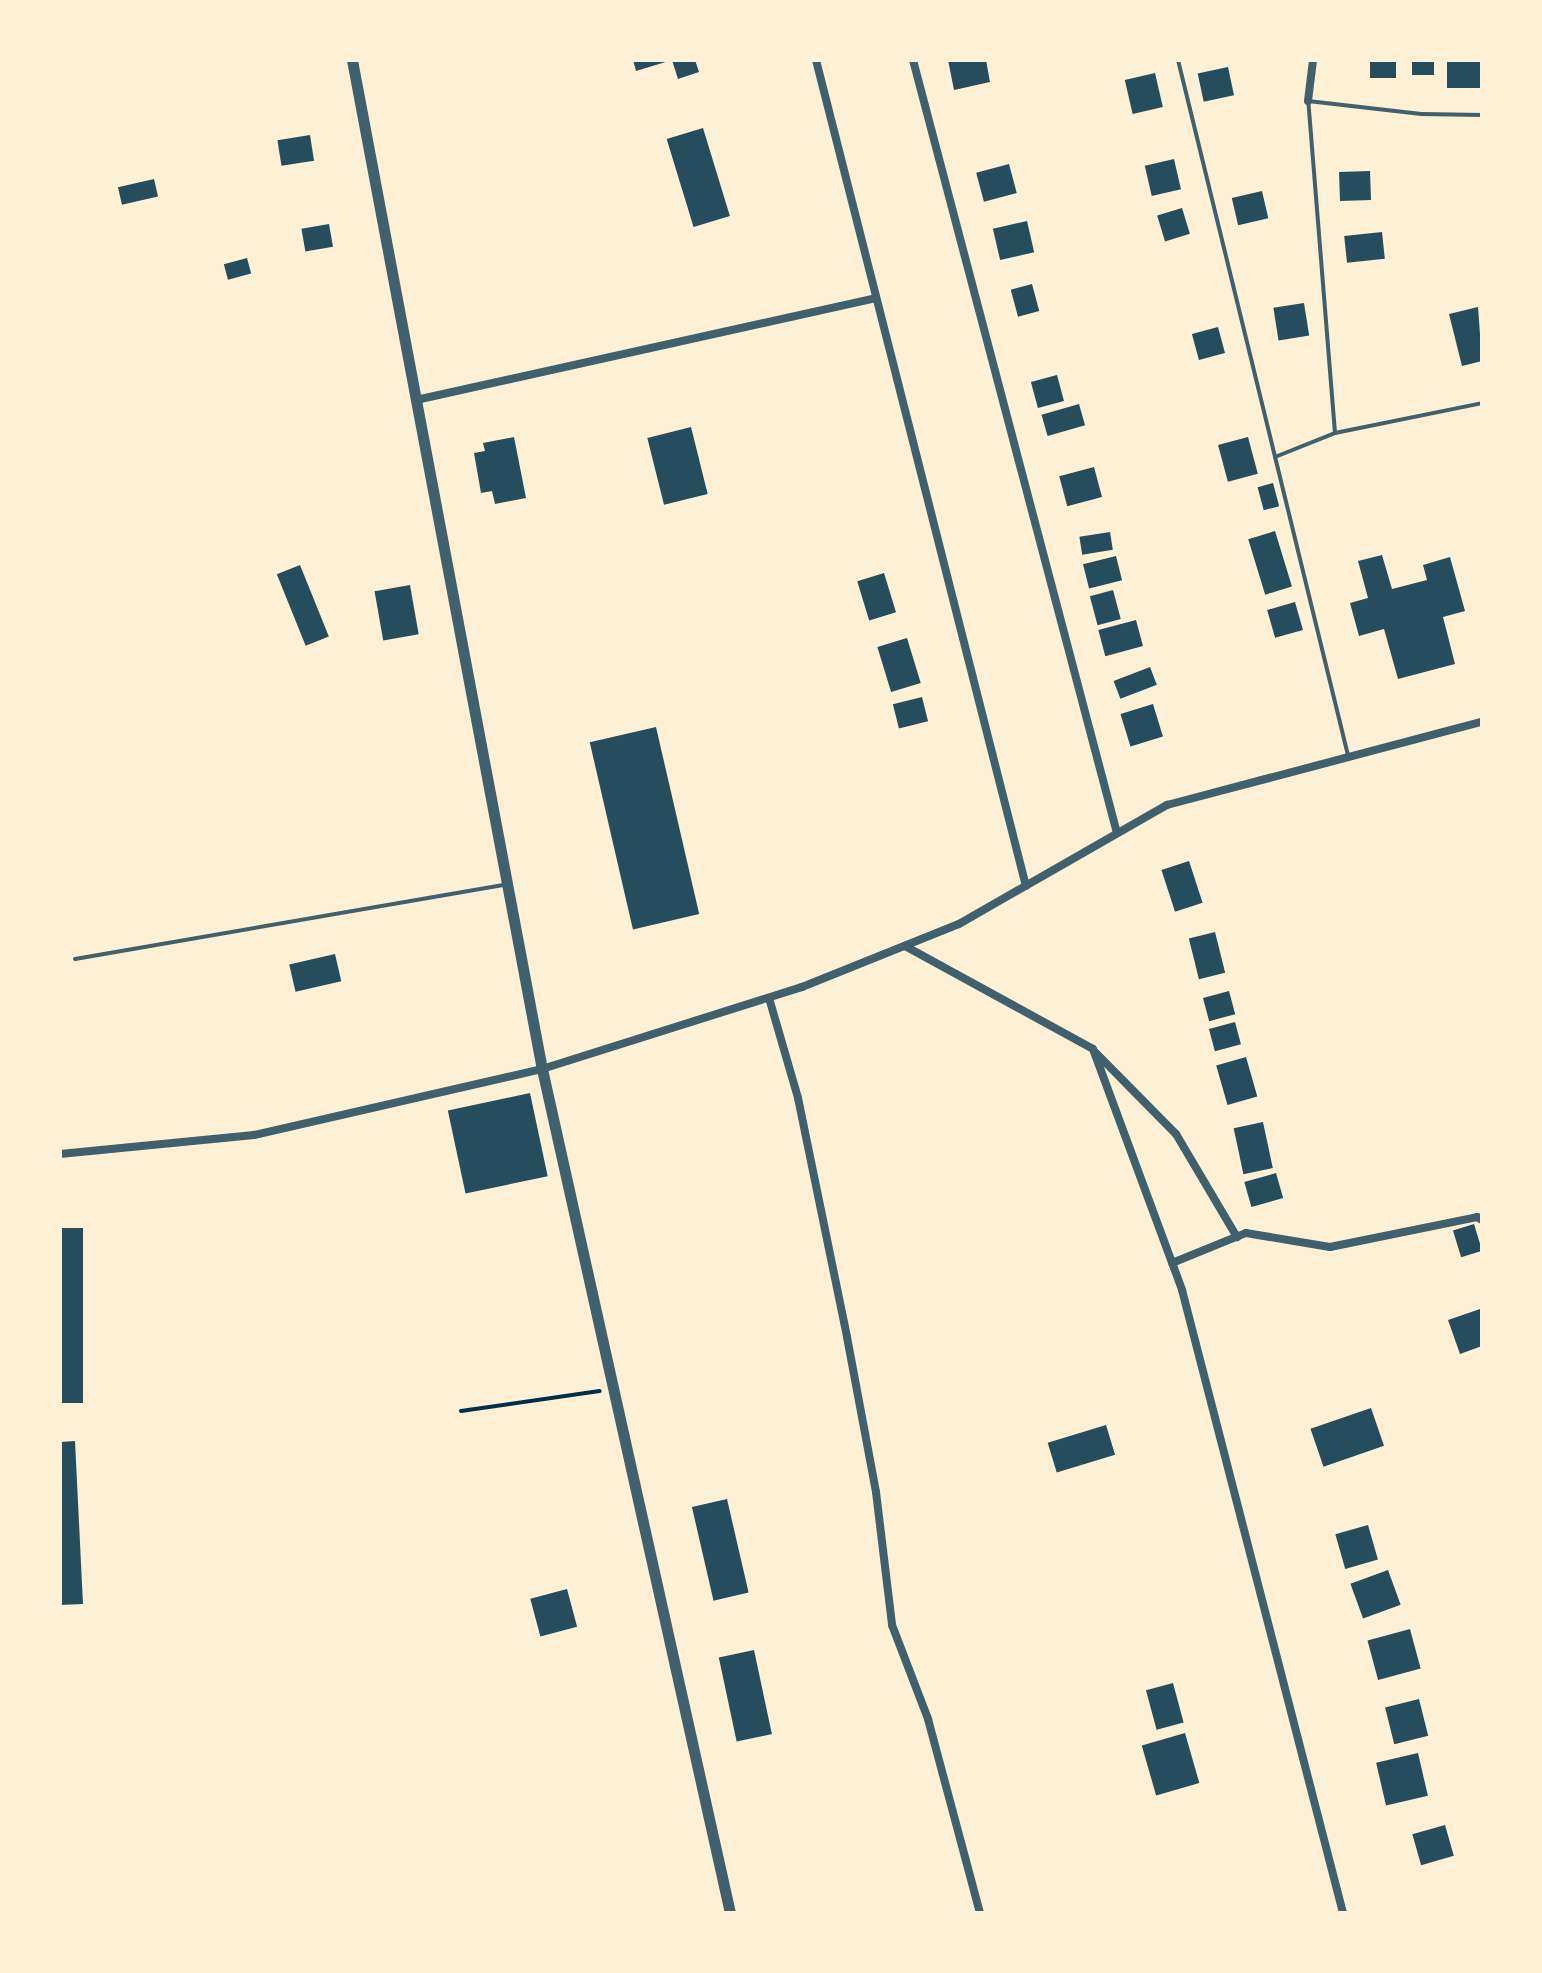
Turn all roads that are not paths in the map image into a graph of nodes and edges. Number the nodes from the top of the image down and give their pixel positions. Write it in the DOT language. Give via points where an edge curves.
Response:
graph roads {
  1 [pos="352,60"];
  2 [pos="816,60"];
  3 [pos="913,60"];
  4 [pos="1178,60"];
  5 [pos="1313,60"];
  6 [pos="1308,101"];
  7 [pos="1482,115"];
  8 [pos="876,298"];
  9 [pos="416,400"];
  10 [pos="1482,403"];
  11 [pos="1335,433"];
  12 [pos="1275,457"];
  13 [pos="1482,722"];
  14 [pos="1349,757"];
  15 [pos="1117,833"];
  16 [pos="507,885"];
  17 [pos="1026,886"];
  18 [pos="905,946"];
  19 [pos="75,959"];
  20 [pos="769,998"];
  21 [pos="1093,1049"];
  22 [pos="542,1069"];
  23 [pos="60,1154"];
  24 [pos="1480,1216"];
  25 [pos="1237,1237"];
  26 [pos="1172,1263"];
  27 [pos="730,1913"];
  28 [pos="980,1913"];
  29 [pos="1343,1913"];
  1 -- 9 [label="street"];
  2 -- 8 [label="street"];
  3 -- 15 [label="street"];
  4 -- 12 [label="lane"];
  5 -- 6 [label="street"];
  6 -- 7 [label="lane"];
  6 -- 11 [label="lane"];
  8 -- 9 [label="street"];
  8 -- 17 [label="street"];
  9 -- 16 [label="street"];
  10 -- 11 [label="lane"];
  11 -- 12 [label="lane"];
  12 -- 14 [label="lane"];
  13 -- 14 [label="street"];
  14 -- 15 [label="street" via="1167,805"];
  15 -- 17 [label="street"];
  16 -- 19 [label="lane"];
  16 -- 22 [label="street"];
  17 -- 18 [label="street" via="959,924"];
  18 -- 20 [label="street"];
  18 -- 21 [label="street"];
  20 -- 22 [label="street"];
  20 -- 28 [label="street" via="798,1098 847,1337 876,1492 892,1625 928,1719"];
  21 -- 25 [label="street" via="1176,1134"];
  21 -- 26 [label="street"];
  22 -- 23 [label="street" via="254,1135"];
  22 -- 27 [label="street"];
  24 -- 25 [label="street" via="1330,1247 1246,1233"];
  25 -- 26 [label="street"];
  26 -- 29 [label="street"];
}
